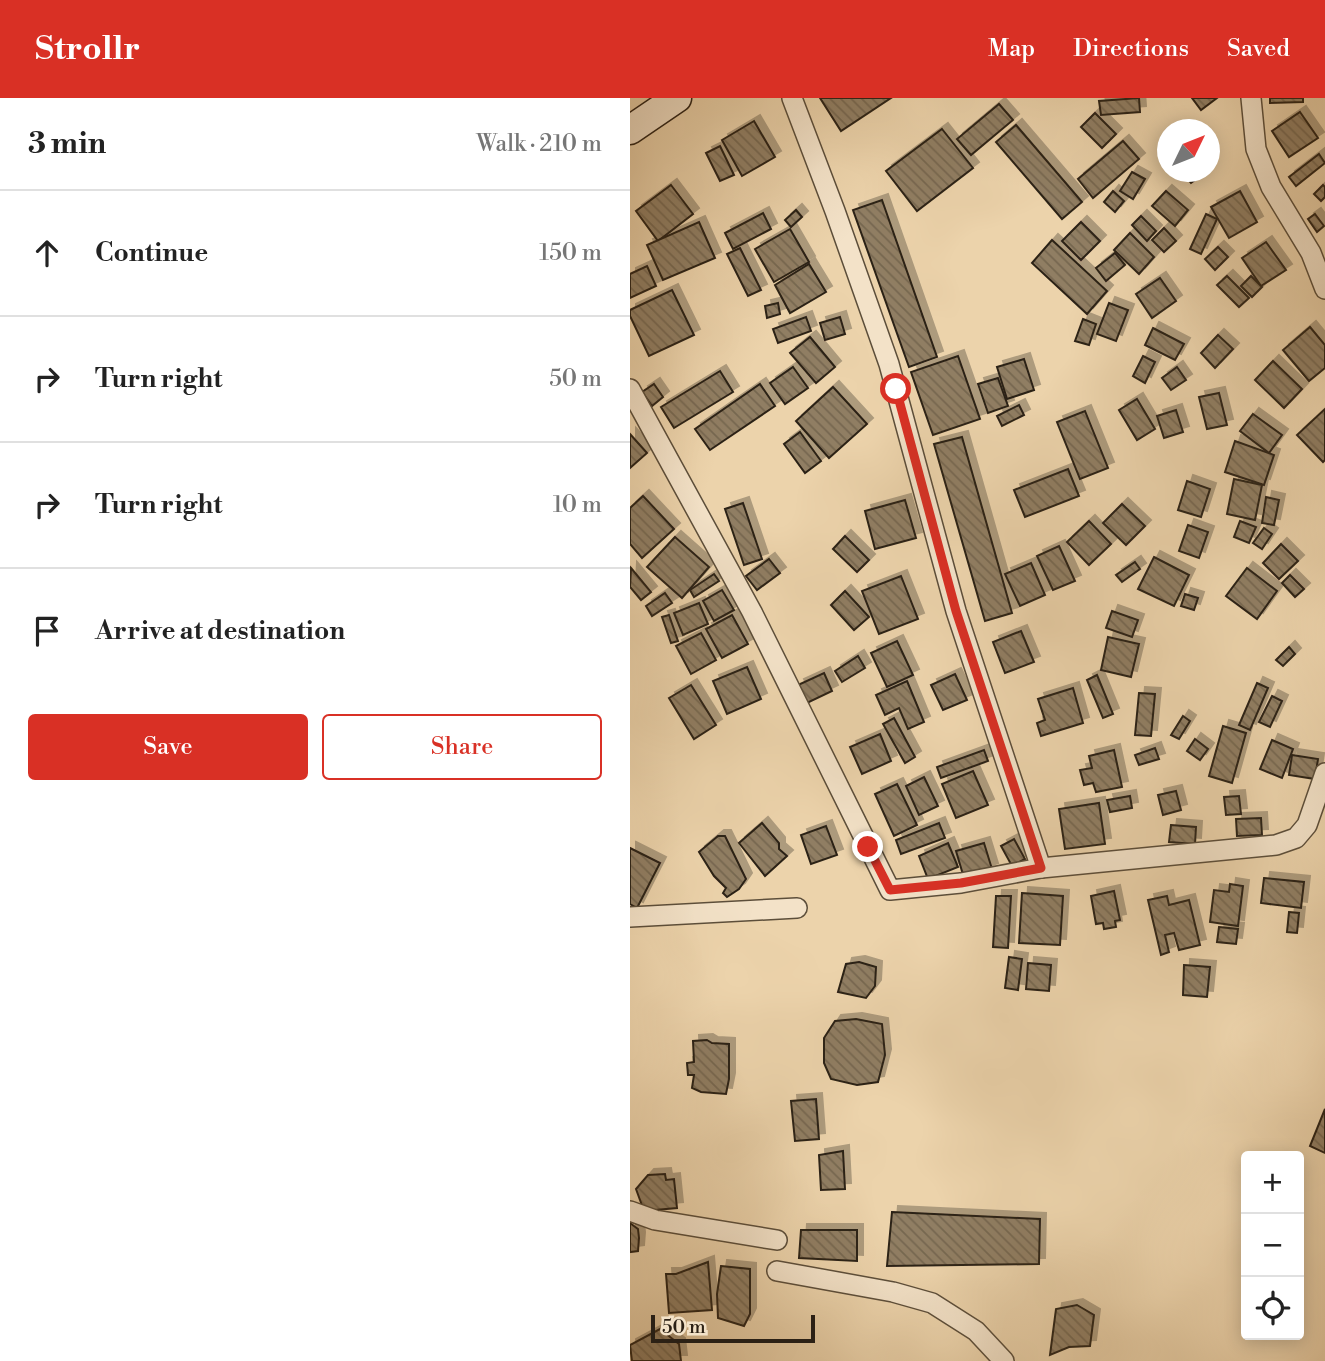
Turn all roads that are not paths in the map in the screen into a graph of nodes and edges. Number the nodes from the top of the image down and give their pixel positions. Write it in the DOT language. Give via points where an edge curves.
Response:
graph roads {
  1 [pos="677,98"];
  2 [pos="792,98"];
  3 [pos="1251,98"];
  4 [pos="630,130"];
  5 [pos="1323,276"];
  6 [pos="630,389"];
  7 [pos="1325,773"];
  8 [pos="1041,868"];
  9 [pos="797,908"];
  10 [pos="630,917"];
  11 [pos="630,1211"];
  12 [pos="777,1240"];
  13 [pos="777,1271"];
  14 [pos="1004,1361"];
  1 -- 4 [label="main road"];
  2 -- 8 [label="street" via="889,365 956,611"];
  3 -- 5 [label="street" via="1256,149 1271,187"];
  6 -- 8 [label="street" via="752,612 890,890"];
  7 -- 8 [label="street" via="1307,825 1296,838 1276,845"];
  9 -- 10 [label="street"];
  11 -- 12 [label="street" via="655,1220"];
  13 -- 14 [label="street" via="932,1303 976,1331"];
}
